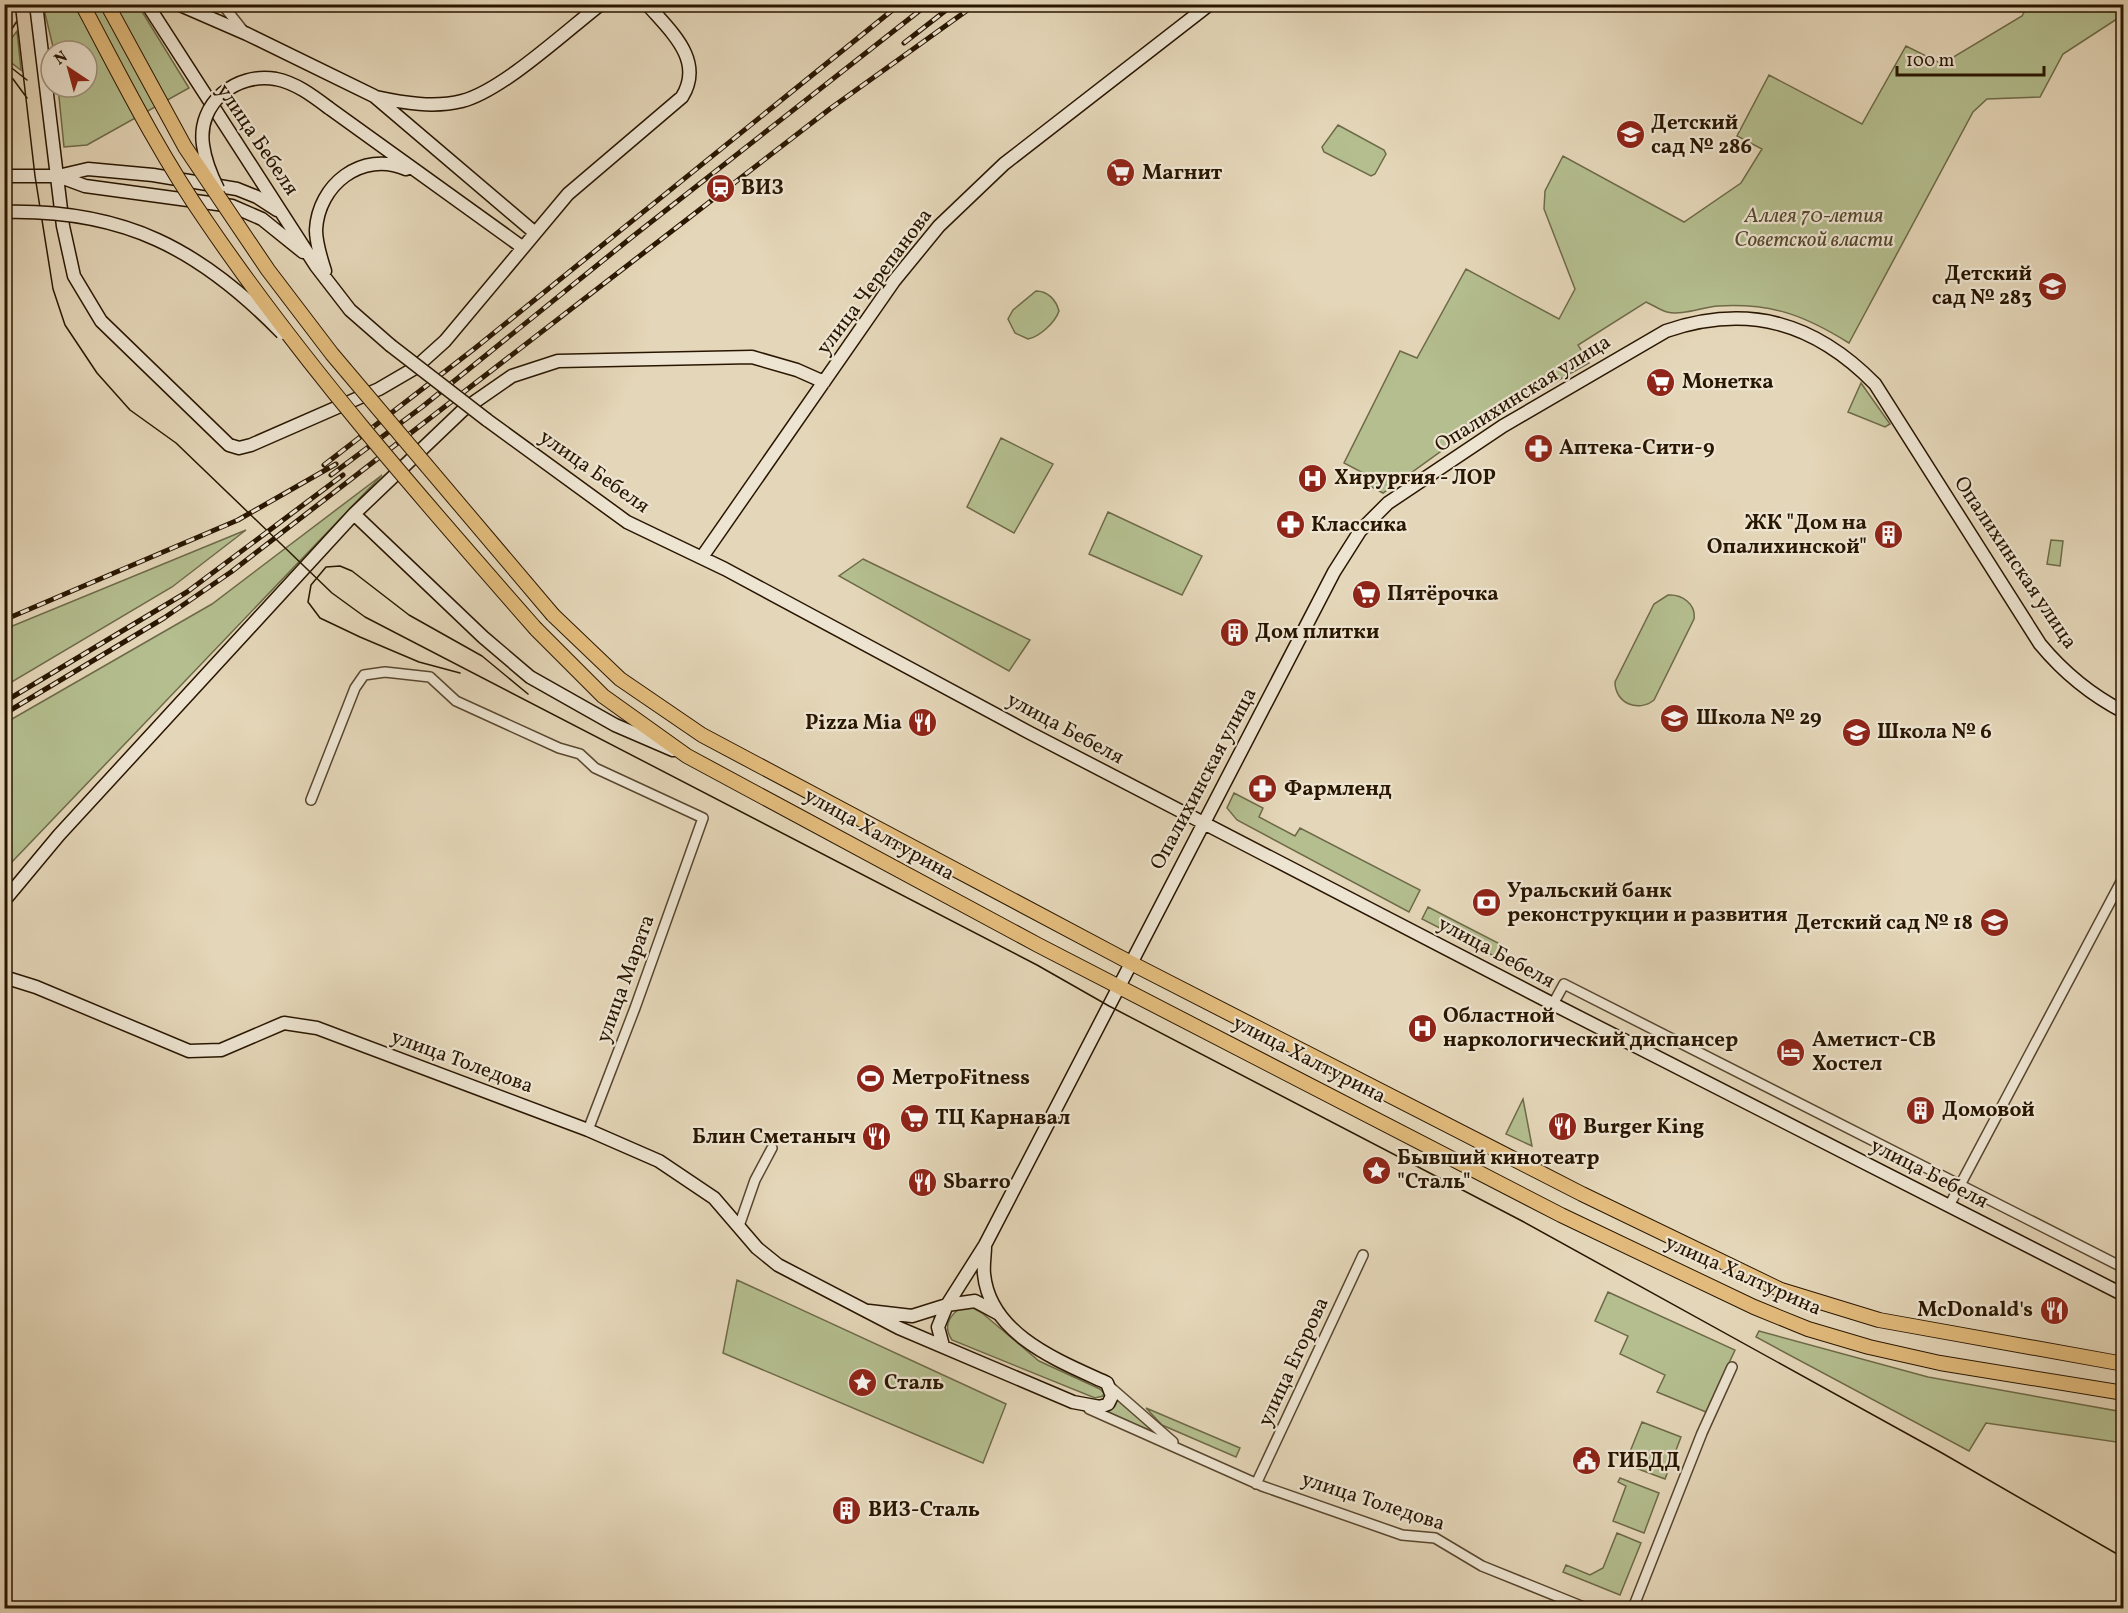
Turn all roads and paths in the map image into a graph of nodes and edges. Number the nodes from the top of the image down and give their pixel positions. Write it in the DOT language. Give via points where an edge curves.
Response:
graph roads {
  1 [pos="36,4"];
  2 [pos="81,4"];
  3 [pos="106,4"];
  4 [pos="147,4"];
  5 [pos="177,4"];
  6 [pos="222,4"];
  7 [pos="601,4"];
  8 [pos="647,4"];
  9 [pos="1210,4"];
  10 [pos="247,34"];
  11 [pos="374,96"];
  12 [pos="4,176"];
  13 [pos="58,176"];
  14 [pos="423,176"];
  15 [pos="4,212"];
  16 [pos="290,224"];
  17 [pos="534,232"];
  18 [pos="243,235"];
  19 [pos="522,247"];
  20 [pos="316,266"];
  21 [pos="336,293"];
  22 [pos="315,368"];
  23 [pos="824,382"];
  24 [pos="354,514"];
  25 [pos="702,557"];
  26 [pos="2124,712"];
  27 [pos="687,756"];
  28 [pos="311,800"];
  29 [pos="1203,823"];
  30 [pos="2124,876"];
  31 [pos="4,901"];
  32 [pos="1131,963"];
  33 [pos="4,977"];
  34 [pos="1119,987"];
  35 [pos="1552,1004"];
  36 [pos="588,1130"];
  37 [pos="772,1148"];
  38 [pos="1960,1186"];
  39 [pos="1949,1206"];
  40 [pos="739,1226"];
  41 [pos="985,1245"];
  42 [pos="1364,1256"];
  43 [pos="2124,1268"];
  44 [pos="2124,1294"];
  45 [pos="947,1305"];
  46 [pos="869,1311"];
  47 [pos="999,1314"];
  48 [pos="943,1346"];
  49 [pos="2124,1364"];
  50 [pos="1732,1367"];
  51 [pos="1107,1383"];
  52 [pos="2124,1393"];
  53 [pos="1073,1402"];
  54 [pos="1179,1448"];
  55 [pos="1256,1484"];
  56 [pos="1586,1608"];
  57 [pos="1633,1608"];
  1 -- 13 [label="main road"];
  2 -- 22 [label="main road, улица Халтурина, bridge" via="204,219"];
  3 -- 18 [label="main road, улица Халтурина, bridge" via="185,147"];
  4 -- 16 [label="main road, улица Бебеля"];
  5 -- 10 [label="main road"];
  6 -- 10 [label="street"];
  7 -- 11 [label="main road" via="508,77 477,96 439,105"];
  8 -- 17 [label="main road" via="689,60 686,90 672,107 568,194"];
  9 -- 23 [label="main road, улица Черепанова" via="973,192 894,281"];
  10 -- 11 [label="main road"];
  11 -- 17 [label="main road"];
  12 -- 13 [label="main road"];
  13 -- 16 [label="main road" via="88,169 237,189 269,204"];
  13 -- 19 [label="main road" via="74,276 90,306 229,445 239,448 408,373 445,341"];
  13 -- 20 [label="main road" via="85,186 246,210 279,232"];
  14 -- 18 [label="main road, bridge" via="308,93 277,79 244,80 218,97 208,111 202,144 214,180"];
  14 -- 19 [label="main road"];
  14 -- 21 [label="main road" via="396,164 376,162 346,173 324,197 316,232 325,270"];
  15 -- 22 [label="main road, bridge" via="84,216 160,240 215,273 254,305"];
  16 -- 20 [label="main road, улица Бебеля"];
  17 -- 19 [label="main road"];
  18 -- 32 [label="main road, улица Халтурина, bridge" via="332,354 553,615 620,679 702,735"];
  20 -- 21 [label="main road, улица Бебеля"];
  21 -- 25 [label="main road, улица Бебеля, bridge" via="390,345 627,522"];
  22 -- 27 [label="main road, улица Халтурина, bridge" via="536,629 603,696"];
  23 -- 24 [label="main road" via="752,357 558,361 512,376 463,410"];
  23 -- 25 [label="main road, улица Черепанова"];
  24 -- 27 [label="main road" via="530,677 615,725"];
  24 -- 31 [label="main road" via="67,826"];
  25 -- 29 [label="main road, улица Бебеля"];
  26 -- 29 [label="main road, Опалихинская улица" via="2093,696 2055,663 2040,644 1875,384 1850,359 1791,327 1762,320 1695,321 1643,343 1503,426 1388,503 1360,531 1334,572"];
  27 -- 34 [label="main road, улица Халтурина"];
  28 -- 36 [label="street, улица Марата" via="355,688 363,675 385,672 430,677 456,701 580,754 595,768 703,818"];
  29 -- 32 [label="main road, Опалихинская улица"];
  29 -- 35 [label="main road, улица Бебеля"];
  30 -- 38 [label="street"];
  32 -- 34 [label="main road, Опалихинская улица"];
  32 -- 49 [label="main road, улица Халтурина" via="1582,1194 1781,1290 1879,1320"];
  33 -- 36 [label="main road, улица Толедова" via="189,1051 221,1050 284,1023 317,1028"];
  34 -- 41 [label="main road, Опалихинская улица"];
  34 -- 52 [label="main road, улица Халтурина" via="1560,1215 1797,1325 1940,1363"];
  35 -- 38 [label="street" via="1564,984"];
  35 -- 39 [label="main road, улица Бебеля"];
  36 -- 40 [label="main road, улица Толедова" via="659,1161 714,1198"];
  37 -- 40 [label="street" via="755,1180"];
  38 -- 39 [label="street"];
  38 -- 43 [label="street"];
  39 -- 44 [label="main road, улица Бебеля"];
  40 -- 46 [label="main road, улица Толедова" via="778,1265"];
  41 -- 45 [label="main road, Опалихинская улица"];
  41 -- 47 [label="main road" via="984,1274"];
  42 -- 55 [label="street, улица Егорова"];
  45 -- 46 [label="main road" via="912,1316"];
  45 -- 47 [label="main road" via="975,1301"];
  45 -- 48 [label="main road, Опалихинская улица" via="938,1327"];
  46 -- 48 [label="main road, улица Толедова"];
  47 -- 51 [label="main road" via="1024,1340"];
  48 -- 53 [label="main road, улица Толедова"];
  50 -- 57 [label="street"];
  51 -- 53 [label="main road, улица Толедова" via="1112,1396 1108,1404 1100,1407"];
  51 -- 54 [label="street"];
  53 -- 54 [label="street, улица Толедова"];
  54 -- 55 [label="street, улица Толедова"];
  55 -- 56 [label="street, улица Толедова" via="1402,1535 1435,1538 1482,1566"];
}
